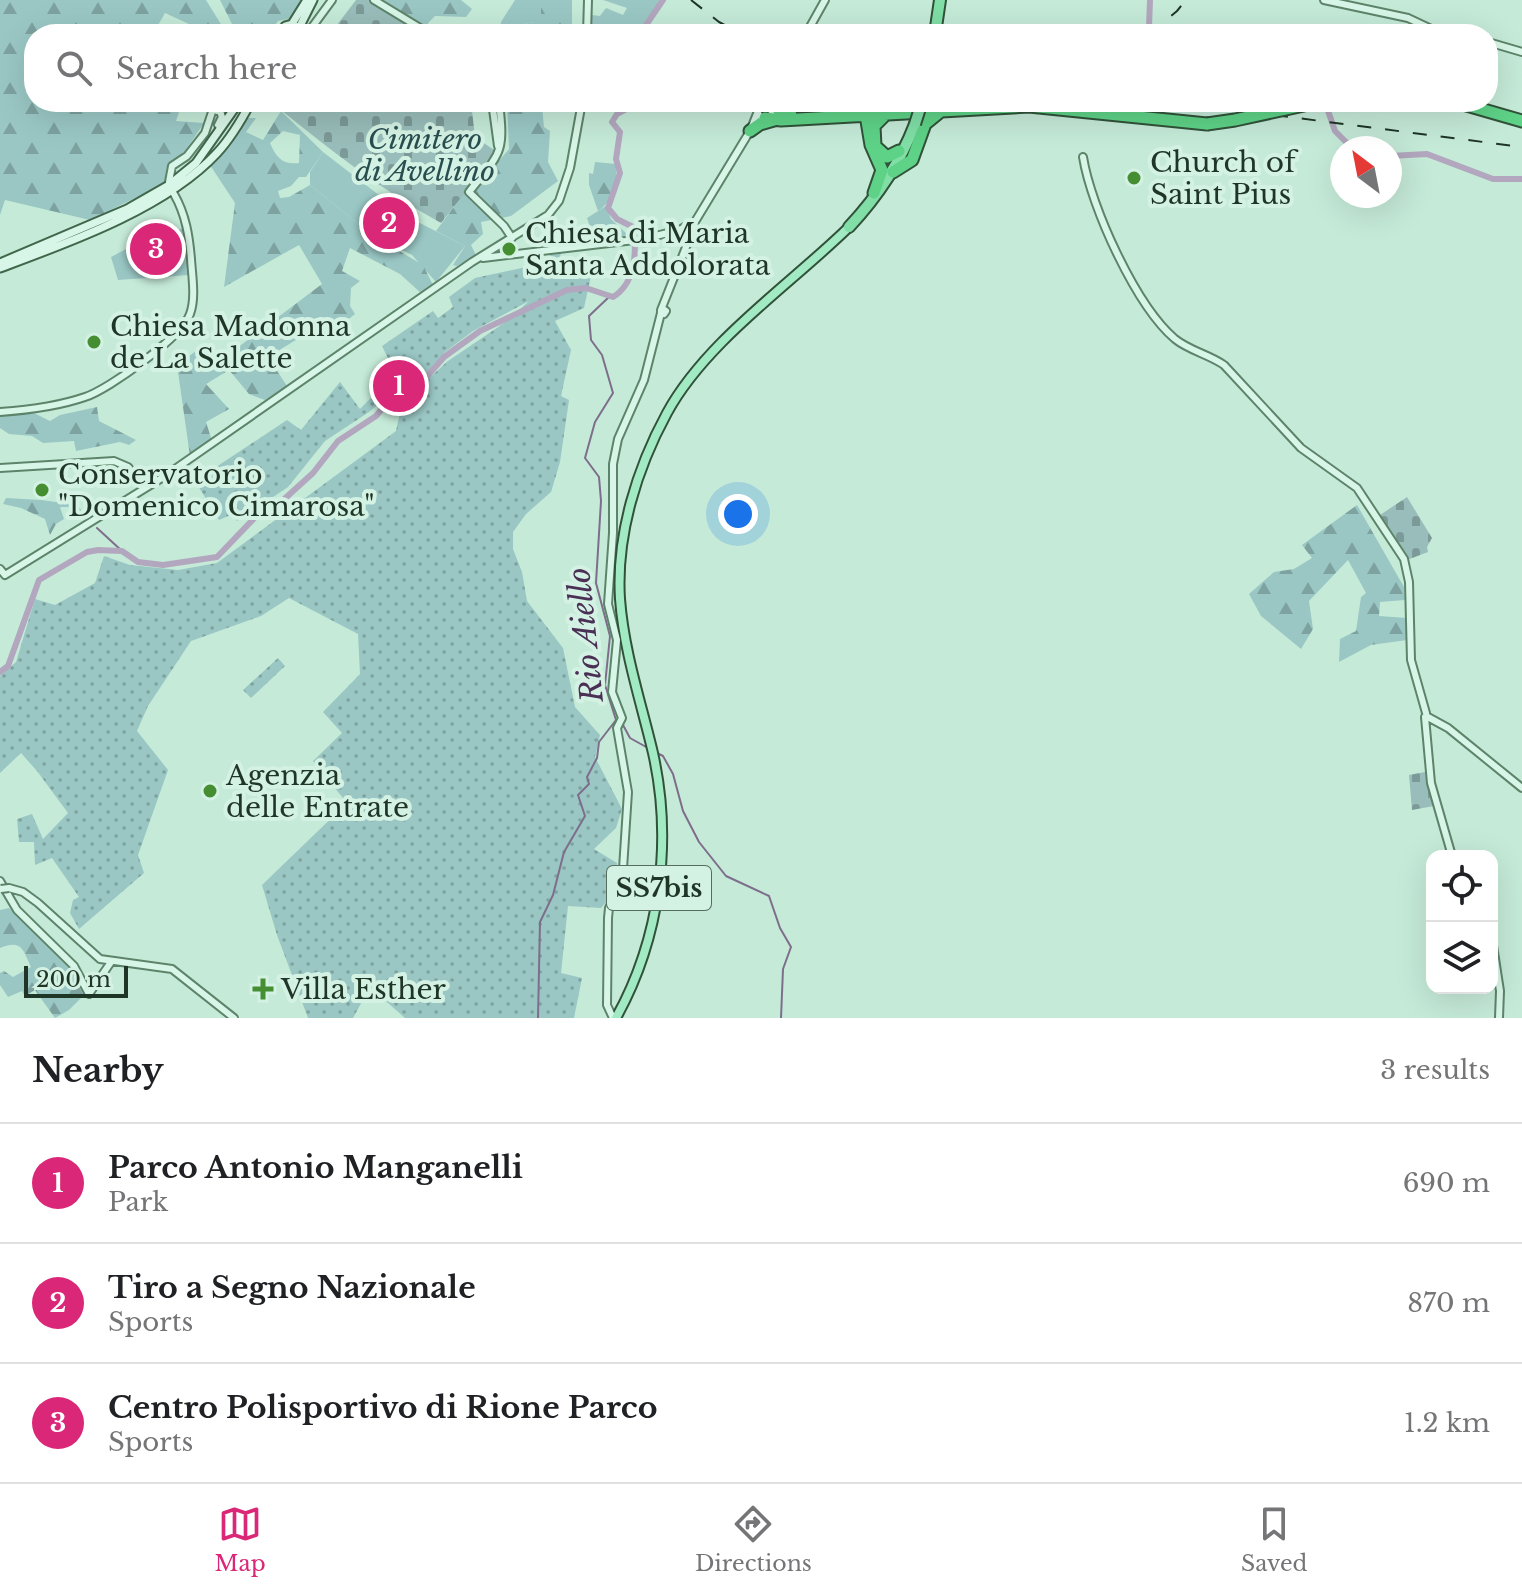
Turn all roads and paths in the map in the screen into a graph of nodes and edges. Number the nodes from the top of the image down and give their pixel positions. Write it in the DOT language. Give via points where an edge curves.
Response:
graph roads {
  1 [pos="310,0"];
  2 [pos="332,0"];
  3 [pos="374,0"];
  4 [pos="588,0"];
  5 [pos="825,0"];
  6 [pos="938,0"];
  7 [pos="1324,0"];
  8 [pos="299,24"];
  9 [pos="314,24"];
  10 [pos="414,24"];
  11 [pos="587,24"];
  12 [pos="812,24"];
  13 [pos="934,24"];
  14 [pos="1421,24"];
  15 [pos="1498,45"];
  16 [pos="1522,52"];
  17 [pos="1498,111"];
  18 [pos="214,112"];
  19 [pos="219,112"];
  20 [pos="232,112"];
  21 [pos="244,112"];
  22 [pos="493,112"];
  23 [pos="500,112"];
  24 [pos="580,112"];
  25 [pos="769,112"];
  26 [pos="769,112"];
  27 [pos="784,112"];
  28 [pos="786,112"];
  29 [pos="869,112"];
  30 [pos="893,112"];
  31 [pos="939,112"];
  32 [pos="1107,112"];
  33 [pos="1126,112"];
  34 [pos="1253,112"];
  35 [pos="1260,112"];
  36 [pos="1495,112"];
  37 [pos="889,113"];
  38 [pos="917,113"];
  39 [pos="1522,119"];
  40 [pos="866,121"];
  41 [pos="1207,121"];
  42 [pos="751,128"];
  43 [pos="204,152"];
  44 [pos="499,153"];
  45 [pos="904,155"];
  46 [pos="1083,157"];
  47 [pos="893,172"];
  48 [pos="169,182"];
  49 [pos="174,194"];
  50 [pos="875,194"];
  51 [pos="849,227"];
  52 [pos="688,230"];
  53 [pos="512,238"];
  54 [pos="480,258"];
  55 [pos="0,265"];
  56 [pos="0,412"];
  57 [pos="0,468"];
  58 [pos="143,488"];
  59 [pos="2,572"];
  60 [pos="1426,715"];
  61 [pos="1522,788"];
  62 [pos="1450,850"];
  63 [pos="0,881"];
  64 [pos="3,889"];
  65 [pos="111,962"];
  66 [pos="1498,978"];
  67 [pos="613,1016"];
  68 [pos="234,1018"];
  69 [pos="1499,1018"];
  1 -- 8 [label="main road"];
  2 -- 9 [label="street"];
  3 -- 10 [label="street"];
  4 -- 11 [label="street"];
  5 -- 12 [label="street"];
  6 -- 13 [label="highway"];
  7 -- 14 [label="street"];
  15 -- 16 [label="street"];
  17 -- 39 [label="highway"];
  18 -- 48 [label="street" via="205,133 172,166"];
  19 -- 43 [label="street" via="222,120"];
  20 -- 43 [label="main road"];
  21 -- 55 [label="main road" via="218,152 169,193"];
  22 -- 44 [label="street"];
  23 -- 44 [label="street"];
  24 -- 53 [label="street" via="559,201 548,215"];
  25 -- 42 [label="highway"];
  26 -- 42 [label="street"];
  27 -- 38 [label="highway"];
  28 -- 40 [label="highway"];
  29 -- 40 [label="highway"];
  30 -- 38 [label="highway"];
  31 -- 38 [label="highway"];
  32 -- 41 [label="highway"];
  33 -- 41 [label="highway"];
  34 -- 41 [label="highway, bridge"];
  35 -- 41 [label="highway, bridge"];
  36 -- 39 [label="highway"];
  37 -- 38 [label="highway"];
  37 -- 40 [label="highway"];
  37 -- 45 [label="highway" via="875,123 873,141 885,156"];
  38 -- 45 [label="highway"];
  40 -- 50 [label="highway" via="882,170"];
  42 -- 52 [label="street"];
  43 -- 55 [label="main road" via="147,199"];
  44 -- 53 [label="street" via="469,192"];
  45 -- 47 [label="highway" via="907,164"];
  45 -- 50 [label="highway, SS7bis"];
  46 -- 60 [label="street" via="1087,181 1125,269 1171,336 1224,365 1301,448 1351,482 1390,535 1409,582 1411,660"];
  47 -- 50 [label="highway, SS7bis"];
  49 -- 56 [label="street" via="183,212 193,283 192,311 182,329 93,394"];
  50 -- 51 [label="highway, SS7bis"];
  51 -- 67 [label="main road, SS7bis" via="695,372 668,410 644,459 628,510 620,597 625,645 661,809 661,870 640,965"];
  52 -- 54 [label="street"];
  52 -- 67 [label="street" via="613,464 608,604 617,640 612,692 628,792 622,884 608,918 606,989"];
  53 -- 54 [label="street"];
  54 -- 58 [label="street"];
  57 -- 58 [label="street" via="114,461 128,467"];
  58 -- 59 [label="street"];
  60 -- 61 [label="street"];
  60 -- 62 [label="street" via="1431,783"];
  63 -- 65 [label="street" via="17,910 74,966 89,994"];
  64 -- 65 [label="street" via="23,892 90,952"];
  65 -- 68 [label="street" via="172,969"];
  66 -- 69 [label="street"];
}
